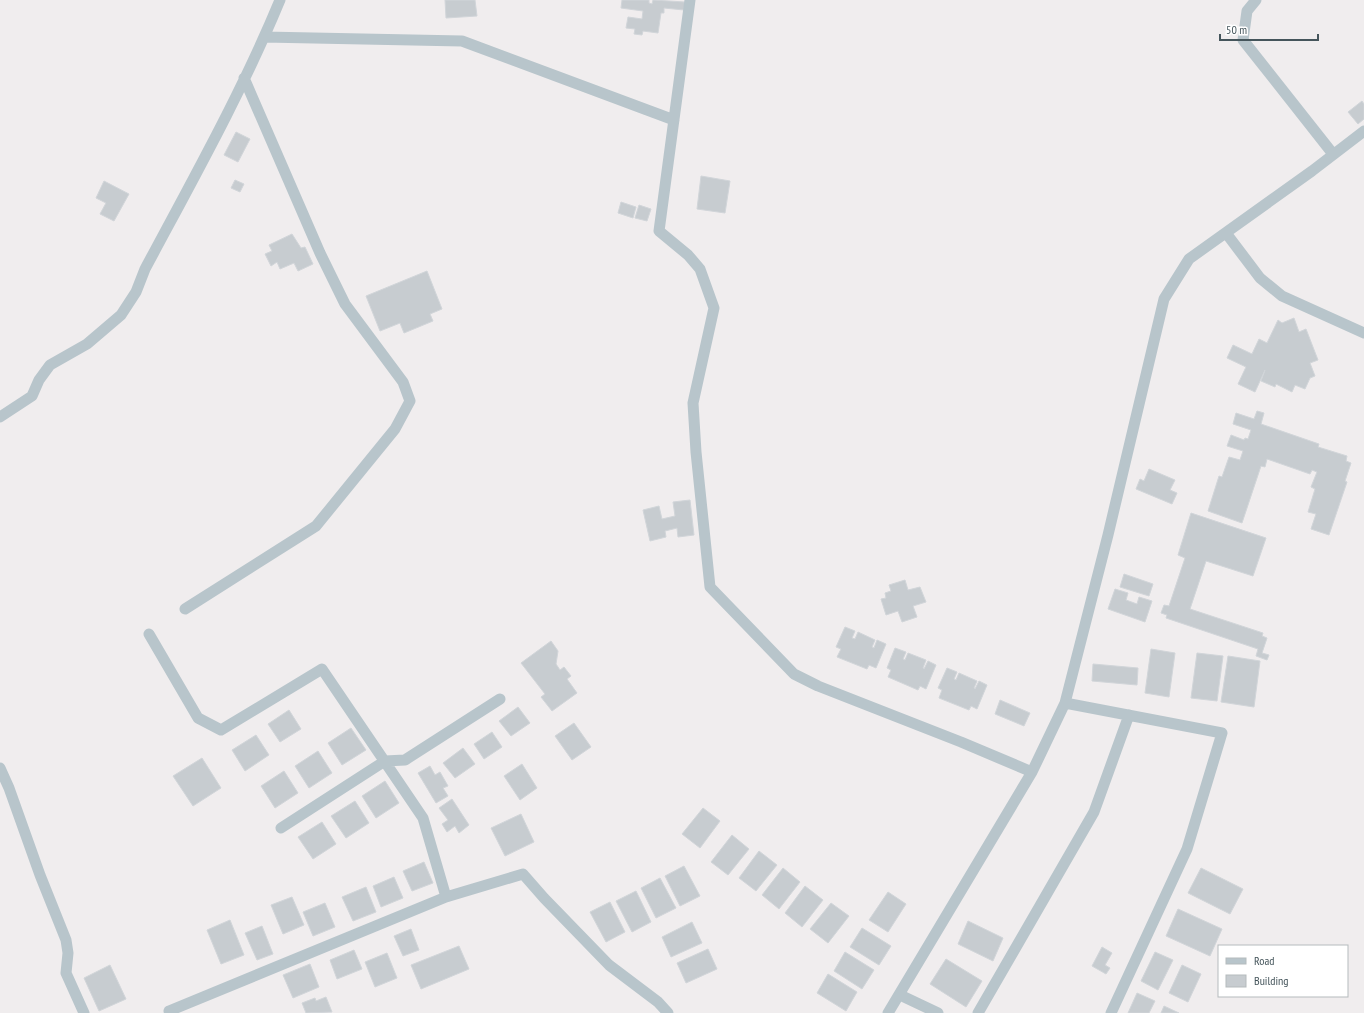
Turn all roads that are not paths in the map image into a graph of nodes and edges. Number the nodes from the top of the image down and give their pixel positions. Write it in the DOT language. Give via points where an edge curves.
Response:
graph roads {
  1 [pos="280,0"];
  2 [pos="690,0"];
  3 [pos="1256,0"];
  4 [pos="264,38"];
  5 [pos="244,78"];
  6 [pos="674,120"];
  7 [pos="1364,130"];
  8 [pos="1333,154"];
  9 [pos="1226,233"];
  10 [pos="1364,333"];
  11 [pos="0,417"];
  12 [pos="185,609"];
  13 [pos="149,634"];
  14 [pos="500,699"];
  15 [pos="1065,702"];
  16 [pos="1129,715"];
  17 [pos="385,761"];
  18 [pos="0,768"];
  19 [pos="1032,772"];
  20 [pos="281,828"];
  21 [pos="446,897"];
  22 [pos="900,995"];
  23 [pos="84,1013"];
  24 [pos="170,1013"];
  25 [pos="668,1013"];
  26 [pos="888,1013"];
  27 [pos="938,1013"];
  28 [pos="978,1013"];
  29 [pos="1111,1013"];
  1 -- 4 [label="street"];
  2 -- 6 [label="street"];
  3 -- 8 [label="street" via="1247,11 1243,40"];
  4 -- 5 [label="street"];
  4 -- 6 [label="street" via="462,41"];
  5 -- 11 [label="street" via="145,269 136,292 121,315 87,344 50,365 32,396"];
  5 -- 12 [label="street" via="320,253 345,304 403,382 410,401 395,428 316,526"];
  6 -- 19 [label="street" via="659,231 688,255 700,269 714,308 693,403 710,587 794,674"];
  7 -- 8 [label="street"];
  8 -- 9 [label="street"];
  9 -- 10 [label="street" via="1260,278 1282,296"];
  9 -- 15 [label="street" via="1189,259 1164,298 1108,535"];
  13 -- 17 [label="street" via="198,718 221,730 322,668"];
  14 -- 17 [label="street" via="405,760"];
  15 -- 16 [label="street"];
  15 -- 19 [label="street"];
  16 -- 28 [label="street" via="1094,812"];
  16 -- 29 [label="street" via="1222,733 1187,849"];
  17 -- 20 [label="street"];
  17 -- 21 [label="street" via="423,818"];
  18 -- 23 [label="street" via="66,940 66,973"];
  19 -- 22 [label="street"];
  21 -- 24 [label="street" via="169,1011"];
  21 -- 25 [label="street" via="523,874 609,965 658,1002"];
  22 -- 26 [label="street"];
  22 -- 27 [label="street"];
}
